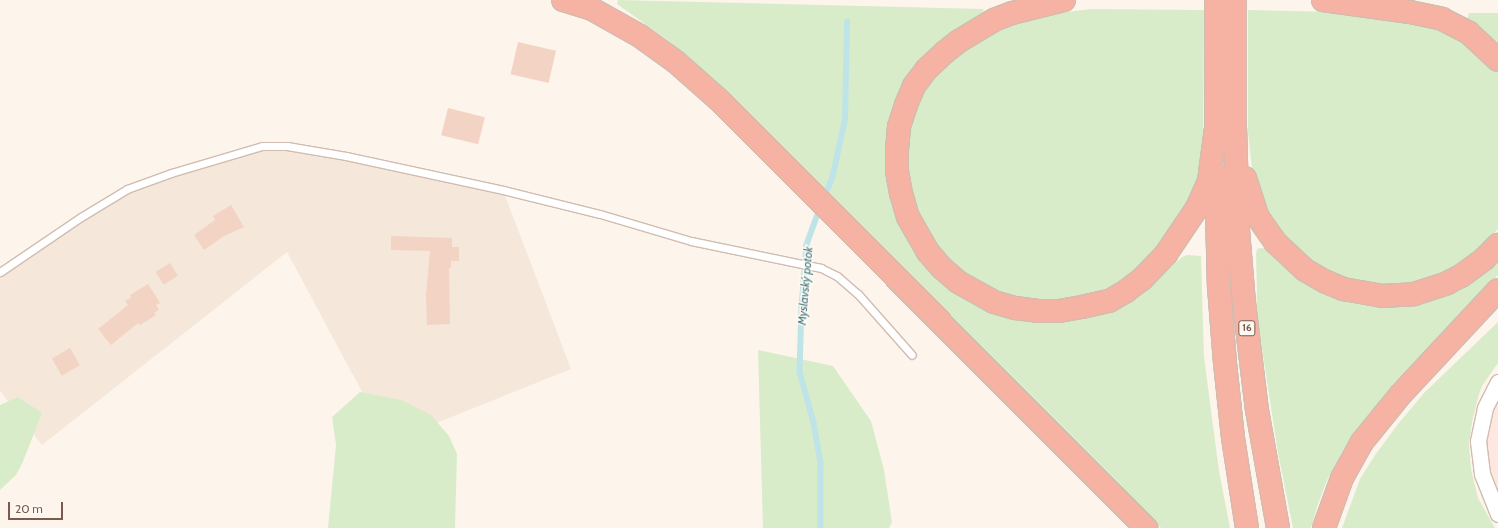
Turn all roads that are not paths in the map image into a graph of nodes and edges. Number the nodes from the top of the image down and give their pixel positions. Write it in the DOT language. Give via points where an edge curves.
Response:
graph roads {
  1 [pos="563,0"];
  2 [pos="1064,0"];
  3 [pos="1216,0"];
  4 [pos="1235,0"];
  5 [pos="1324,0"];
  6 [pos="1498,60"];
  7 [pos="1226,127"];
  8 [pos="1498,245"];
  9 [pos="0,272"];
  10 [pos="1498,290"];
  11 [pos="912,355"];
  12 [pos="1498,382"];
  13 [pos="1498,514"];
  14 [pos="1146,528"];
  15 [pos="1247,528"];
  16 [pos="1278,528"];
  17 [pos="1324,528"];
  1 -- 14 [label="highway" via="590,8 640,36 676,62 719,100"];
  2 -- 7 [label="highway" via="1000,18 959,41 926,70 914,86 906,105 899,127 897,148 897,171 904,205 928,252 958,282 994,302 1038,311 1059,312 1109,301 1142,279 1166,254 1205,193"];
  3 -- 7 [label="highway, 16"];
  4 -- 7 [label="highway, 16"];
  5 -- 6 [label="highway" via="1410,12 1442,20 1468,33"];
  7 -- 8 [label="highway" via="1257,216 1265,230 1289,257 1324,281 1364,294 1414,294 1447,284 1461,276"];
  7 -- 15 [label="highway, 16" via="1219,287 1232,430"];
  7 -- 16 [label="highway, 16" via="1257,410"];
  9 -- 11 [label="lane" via="127,189 262,146 287,146 503,190 600,214 691,241 821,268 837,276 858,294"];
  10 -- 17 [label="highway" via="1401,394 1362,442 1342,478"];
  12 -- 13 [label="street" via="1485,408 1478,441 1482,474"];
}
